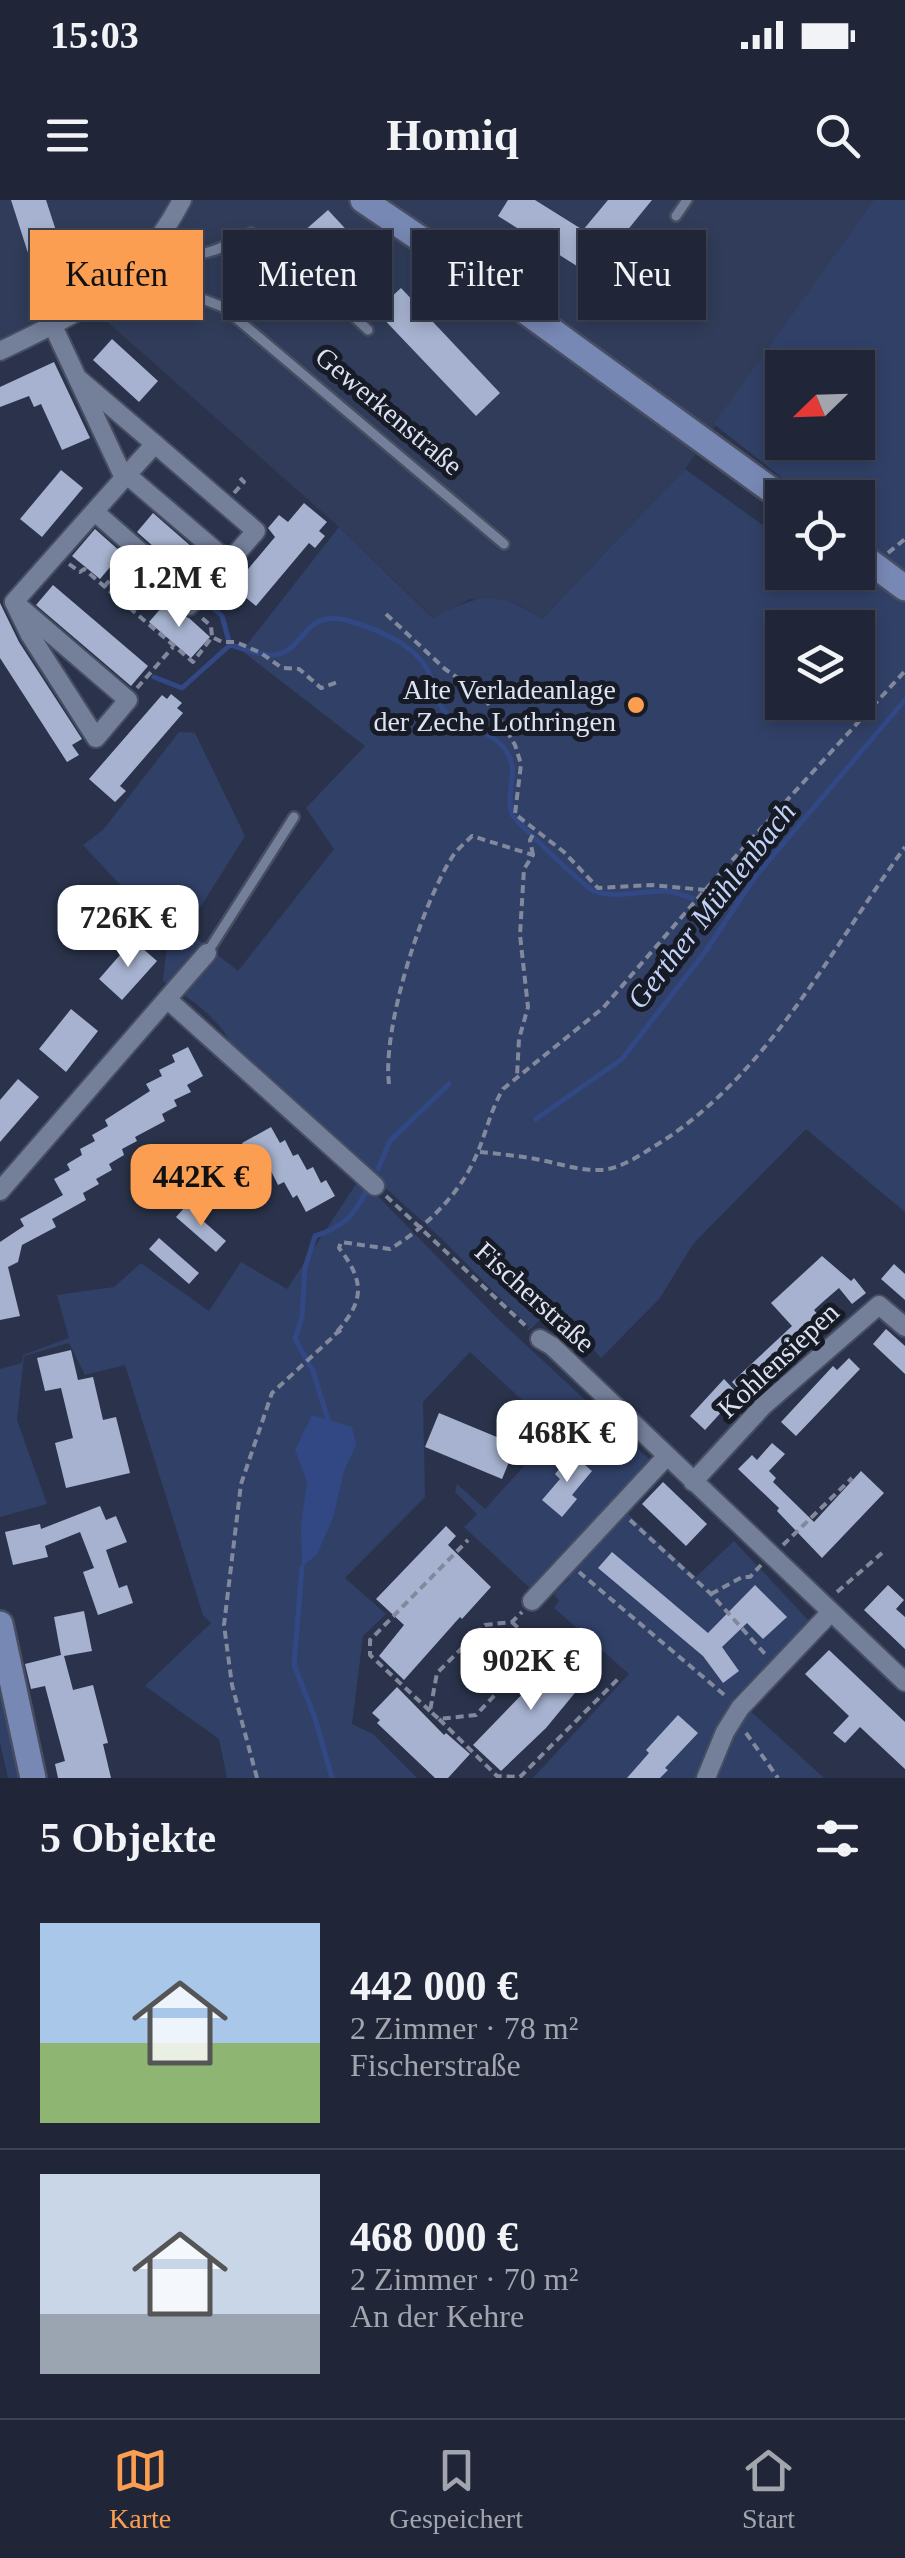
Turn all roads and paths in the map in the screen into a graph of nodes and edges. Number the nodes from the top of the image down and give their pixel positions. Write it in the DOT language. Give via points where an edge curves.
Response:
graph roads {
  1 [pos="182,200"];
  2 [pos="363,200"];
  3 [pos="687,200"];
  4 [pos="676,216"];
  5 [pos="164,230"];
  6 [pos="203,254"];
  7 [pos="203,299"];
  8 [pos="63,320"];
  9 [pos="53,326"];
  10 [pos="368,330"];
  11 [pos="0,351"];
  12 [pos="76,376"];
  13 [pos="155,444"];
  14 [pos="126,476"];
  15 [pos="765,487"];
  16 [pos="94,512"];
  17 [pos="504,544"];
  18 [pos="136,549"];
  19 [pos="57,555"];
  20 [pos="230,562"];
  21 [pos="875,566"];
  22 [pos="104,587"];
  23 [pos="902,587"];
  24 [pos="14,602"];
  25 [pos="192,603"];
  26 [pos="386,614"];
  27 [pos="212,637"];
  28 [pos="173,646"];
  29 [pos="905,671"];
  30 [pos="338,682"];
  31 [pos="128,700"];
  32 [pos="294,817"];
  33 [pos="536,830"];
  34 [pos="905,847"];
  35 [pos="533,855"];
  36 [pos="703,892"];
  37 [pos="206,953"];
  38 [pos="167,999"];
  39 [pos="516,1076"];
  40 [pos="389,1084"];
  41 [pos="478,1151"];
  42 [pos="375,1186"];
  43 [pos="0,1191"];
  44 [pos="419,1229"];
  45 [pos="905,1327"];
  46 [pos="540,1339"];
  47 [pos="666,1457"];
  48 [pos="852,1478"];
  49 [pos="693,1482"];
  50 [pos="618,1508"];
  51 [pos="468,1540"];
  52 [pos="882,1552"];
  53 [pos="770,1555"];
  54 [pos="567,1562"];
  55 [pos="711,1594"];
  56 [pos="532,1602"];
  57 [pos="828,1609"];
  58 [pos="512,1622"];
  59 [pos="0,1624"];
  60 [pos="776,1670"];
  61 [pos="618,1678"];
  62 [pos="905,1682"];
  63 [pos="430,1711"];
  64 [pos="737,1712"];
  65 [pos="439,1719"];
  66 [pos="33,1778"];
  67 [pos="257,1778"];
  68 [pos="706,1778"];
  69 [pos="778,1778"];
  1 -- 5 [label="street"];
  2 -- 15 [label="street"];
  3 -- 4 [label="lane"];
  6 -- 10 [label="lane" via="251,234 289,255"];
  7 -- 17 [label="lane, Gewerkenstraße" via="223,307"];
  8 -- 9 [label="street"];
  9 -- 11 [label="street"];
  9 -- 12 [label="street"];
  12 -- 13 [label="street"];
  12 -- 14 [label="street"];
  13 -- 14 [label="street"];
  13 -- 20 [label="street" via="256,532"];
  14 -- 16 [label="street"];
  14 -- 20 [label="street"];
  16 -- 18 [label="street"];
  16 -- 19 [label="street"];
  18 -- 22 [label="path"];
  18 -- 25 [label="street"];
  19 -- 22 [label="path"];
  19 -- 24 [label="street"];
  20 -- 25 [label="path"];
  21 -- 23 [label="street"];
  22 -- 28 [label="path"];
  24 -- 31 [label="street"];
  24 -- 31 [label="street" via="96,738"];
  25 -- 27 [label="path"];
  26 -- 33 [label="path" via="497,714 521,764 515,814"];
  27 -- 28 [label="path" via="193,662"];
  27 -- 30 [label="path" via="299,669 320,688"];
  28 -- 31 [label="path"];
  29 -- 36 [label="path"];
  32 -- 37 [label="lane"];
  33 -- 35 [label="path"];
  33 -- 36 [label="path" via="598,888 652,885"];
  34 -- 41 [label="path" via="773,1040 660,1143 604,1170"];
  35 -- 39 [label="path" via="524,869 520,935 528,1007"];
  35 -- 40 [label="path" via="472,836 453,855 432,893 402,983 386,1063"];
  36 -- 39 [label="path" via="603,1008"];
  37 -- 38 [label="street"];
  38 -- 42 [label="street"];
  38 -- 43 [label="street"];
  39 -- 41 [label="path" via="493,1106"];
  41 -- 44 [label="path" via="455,1191"];
  42 -- 44 [label="path, Fischerstraße"];
  44 -- 46 [label="path, Fischerstraße"];
  44 -- 67 [label="path" via="390,1249 341,1242 359,1294 353,1314 272,1393 241,1484 224,1616 232,1685"];
  45 -- 49 [label="street, Kohlensiepen" via="879,1305 763,1406"];
  46 -- 47 [label="street, Fischerstraße"];
  47 -- 49 [label="street, Fischerstraße"];
  47 -- 50 [label="street"];
  48 -- 53 [label="path"];
  49 -- 53 [label="street, Fischerstraße"];
  50 -- 54 [label="street"];
  50 -- 55 [label="path"];
  51 -- 63 [label="path" via="370,1640 370,1655"];
  52 -- 57 [label="path"];
  53 -- 55 [label="path" via="750,1577"];
  53 -- 57 [label="street, Fischerstraße"];
  54 -- 56 [label="street"];
  54 -- 64 [label="path"];
  55 -- 60 [label="path"];
  56 -- 58 [label="path"];
  57 -- 60 [label="street"];
  57 -- 62 [label="street, Fischerstraße"];
  58 -- 63 [label="path" via="485,1625 437,1673"];
  58 -- 65 [label="path" via="523,1633 526,1662 476,1714"];
  59 -- 66 [label="street"];
  60 -- 64 [label="street"];
  61 -- 65 [label="path" via="520,1777 498,1776"];
  63 -- 65 [label="path"];
  64 -- 68 [label="street"];
  64 -- 69 [label="path"];
}
